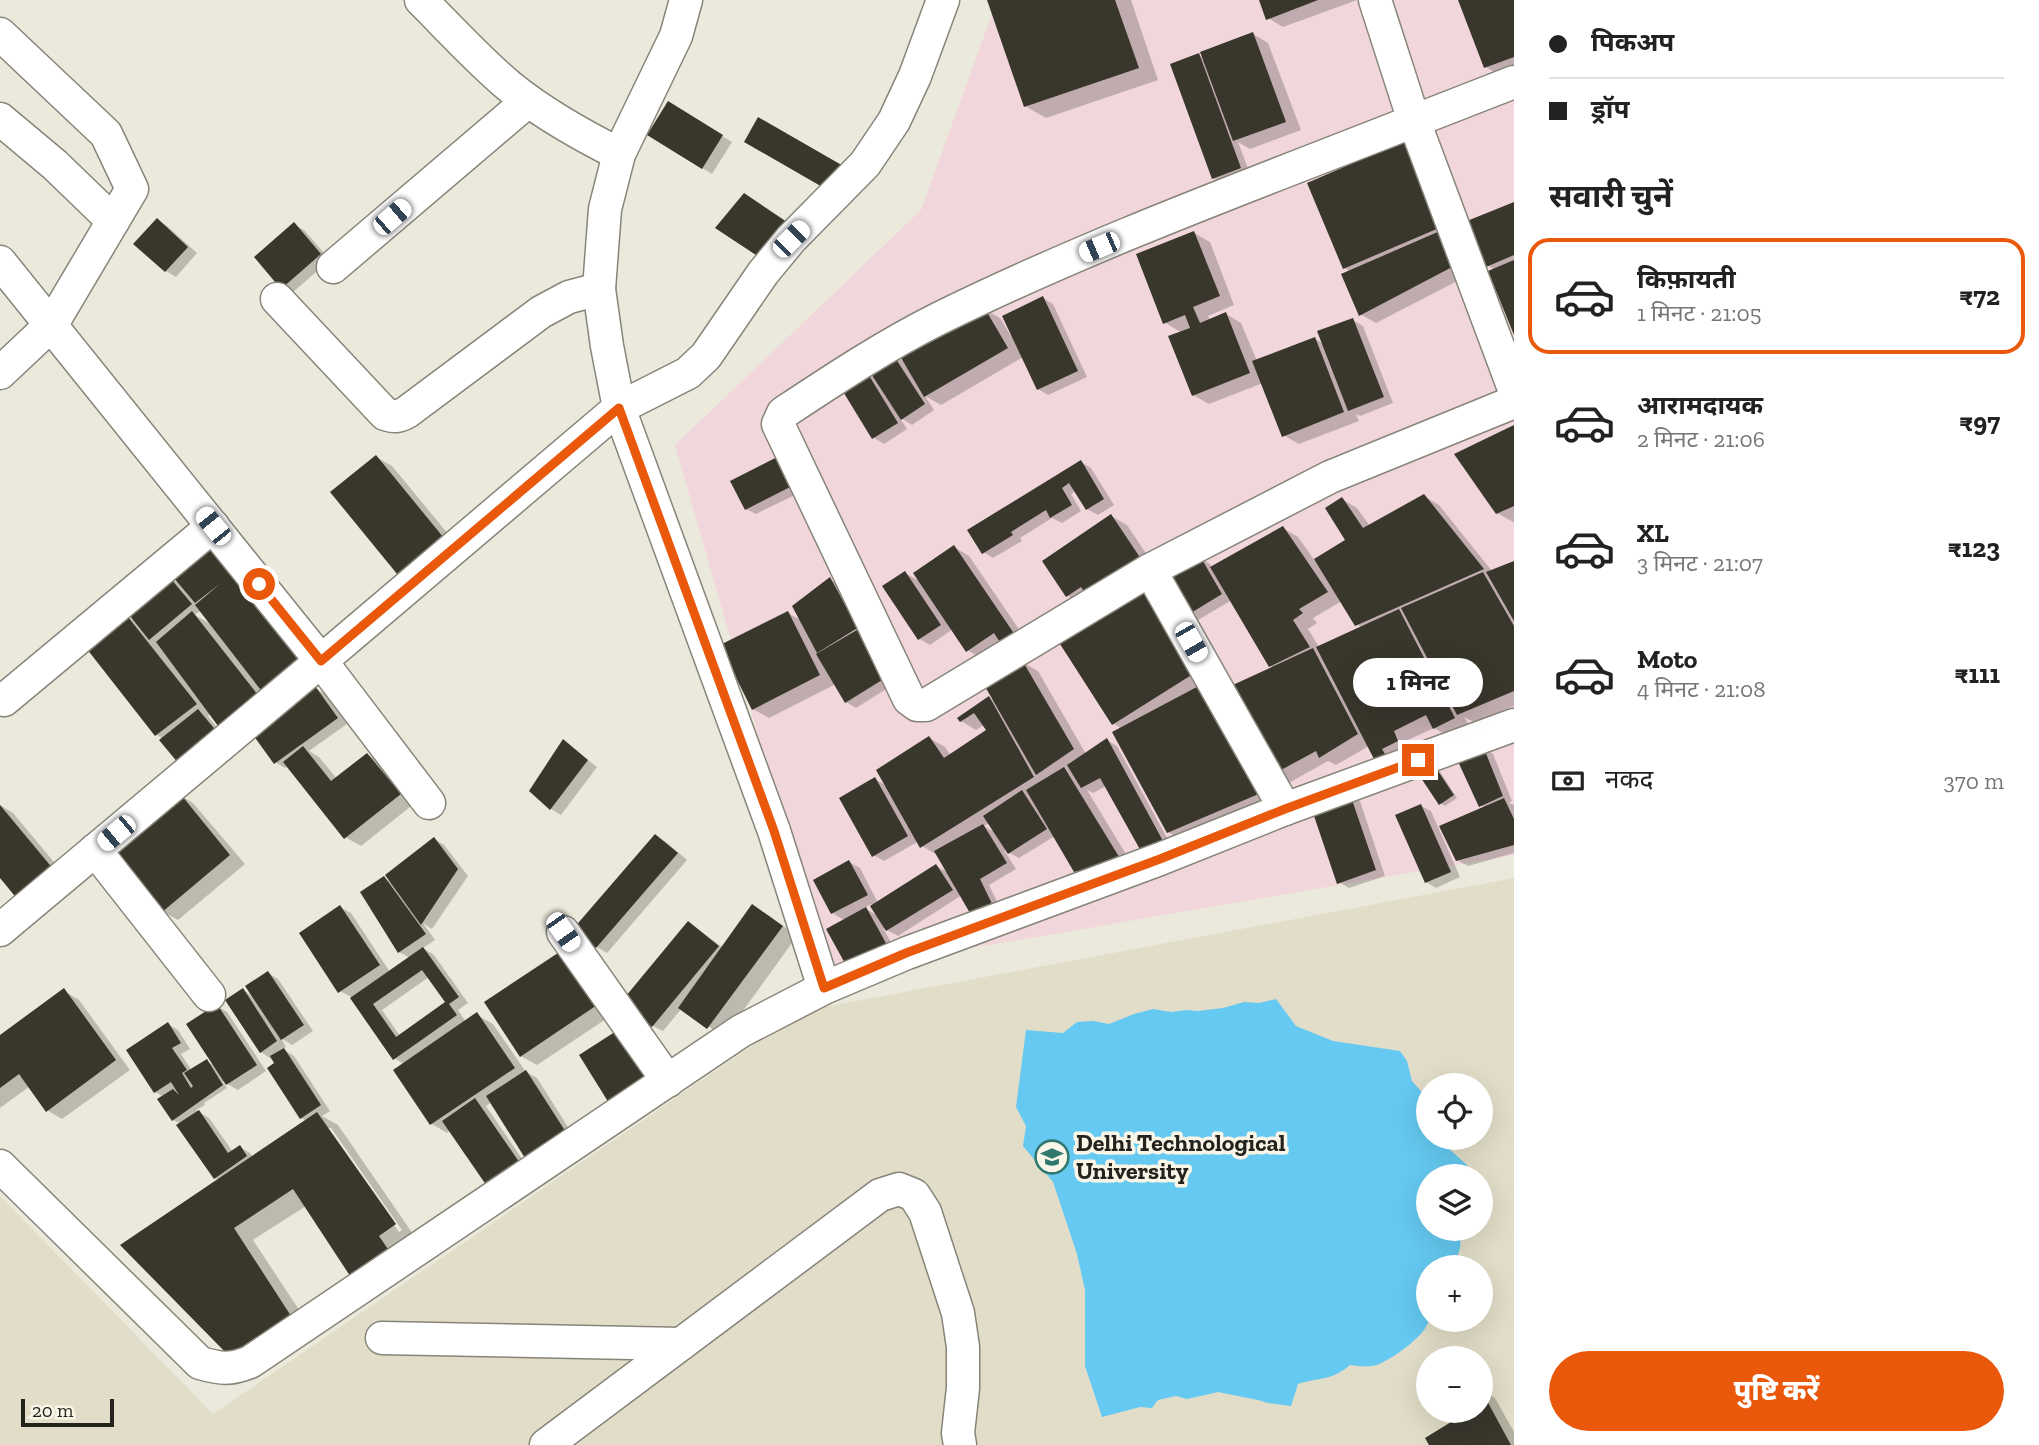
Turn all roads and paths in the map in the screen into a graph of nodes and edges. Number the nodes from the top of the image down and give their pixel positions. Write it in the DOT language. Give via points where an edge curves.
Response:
graph roads {
  1 [pos="421,0"];
  2 [pos="686,0"];
  3 [pos="943,0"];
  4 [pos="1375,0"];
  5 [pos="0,34"];
  6 [pos="1514,82"];
  7 [pos="528,101"];
  8 [pos="0,119"];
  9 [pos="1413,121"];
  10 [pos="619,154"];
  11 [pos="113,221"];
  12 [pos="0,262"];
  13 [pos="333,267"];
  14 [pos="599,289"];
  15 [pos="277,299"];
  16 [pos="52,324"];
  17 [pos="0,373"];
  18 [pos="1514,389"];
  19 [pos="1514,402"];
  20 [pos="619,408"];
  21 [pos="213,526"];
  22 [pos="1150,570"];
  23 [pos="321,661"];
  24 [pos="4,700"];
  25 [pos="1514,725"];
  26 [pos="429,803"];
  27 [pos="1285,809"];
  28 [pos="95,850"];
  29 [pos="0,930"];
  30 [pos="563,932"];
  31 [pos="824,988"];
  32 [pos="209,995"];
  33 [pos="668,1081"];
  34 [pos="0,1166"];
  35 [pos="382,1339"];
  36 [pos="681,1344"];
  37 [pos="546,1445"];
  38 [pos="960,1445"];
  1 -- 7 [label="street"];
  2 -- 10 [label="street" via="676,36"];
  3 -- 20 [label="street" via="894,121 865,164 791,239 706,356 688,373"];
  4 -- 9 [label="street"];
  5 -- 11 [label="street" via="106,134 132,189"];
  6 -- 9 [label="street"];
  7 -- 10 [label="street"];
  7 -- 13 [label="street"];
  8 -- 11 [label="street"];
  9 -- 18 [label="street"];
  9 -- 22 [label="street" via="1130,234 936,320 858,364 779,418 780,429 903,687 917,705 936,700"];
  10 -- 14 [label="street" via="605,209"];
  11 -- 16 [label="street"];
  12 -- 16 [label="street"];
  14 -- 15 [label="street" via="569,297 541,312 400,416 384,414"];
  14 -- 20 [label="street"];
  16 -- 17 [label="street"];
  16 -- 21 [label="street"];
  19 -- 22 [label="street" via="1330,477"];
  20 -- 23 [label="street"];
  20 -- 31 [label="street" via="774,831"];
  21 -- 23 [label="street"];
  21 -- 24 [label="street"];
  22 -- 27 [label="street"];
  23 -- 26 [label="street"];
  23 -- 28 [label="street"];
  25 -- 27 [label="street"];
  27 -- 31 [label="street"];
  28 -- 29 [label="street"];
  28 -- 32 [label="street"];
  30 -- 33 [label="street"];
  31 -- 33 [label="street" via="741,1031"];
  33 -- 34 [label="street" via="235,1368 200,1363"];
  35 -- 36 [label="street"];
  36 -- 37 [label="street"];
  36 -- 38 [label="street" via="880,1195 899,1189 914,1195 925,1212 958,1313 963,1347"];
}
